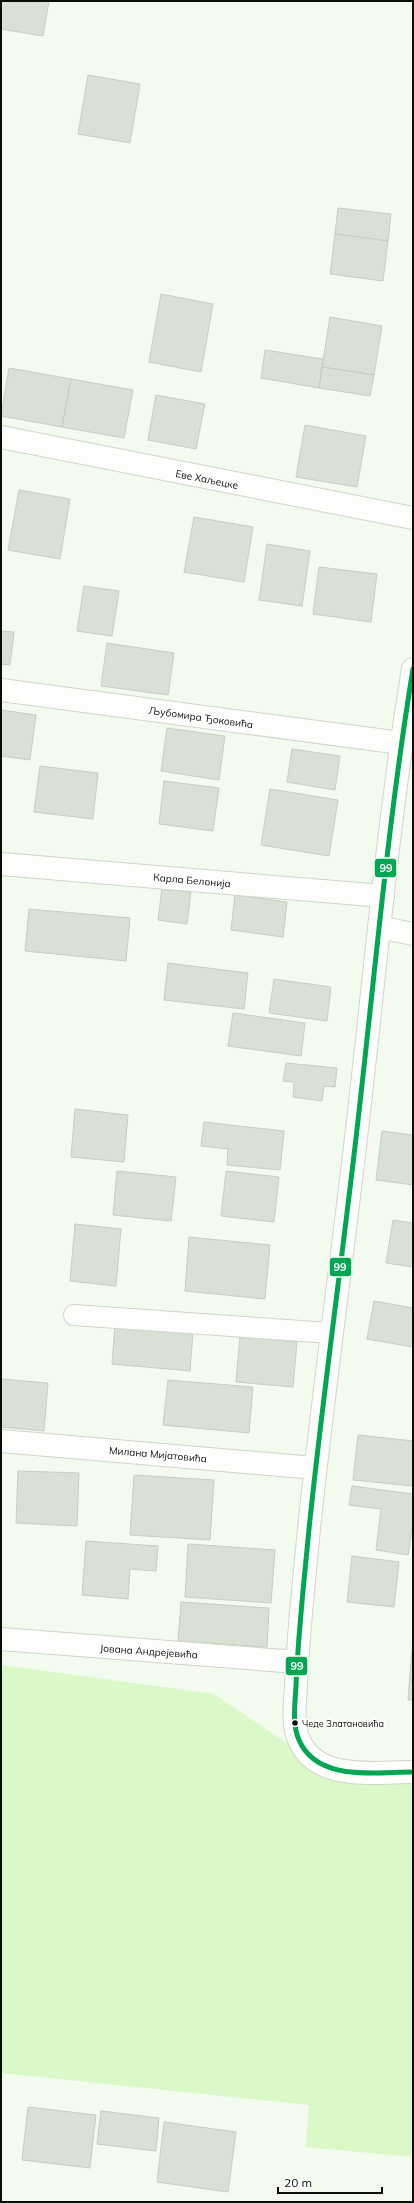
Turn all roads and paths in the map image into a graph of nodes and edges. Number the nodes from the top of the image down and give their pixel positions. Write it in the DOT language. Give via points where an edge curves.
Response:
graph roads {
  1 [pos="1,437"];
  2 [pos="413,518"];
  3 [pos="413,669"];
  4 [pos="1,690"];
  5 [pos="401,743"];
  6 [pos="1,864"];
  7 [pos="383,896"];
  8 [pos="378,927"];
  9 [pos="413,934"];
  10 [pos="74,1315"];
  11 [pos="330,1333"];
  12 [pos="1,1441"];
  13 [pos="315,1468"];
  14 [pos="1,1639"];
  15 [pos="297,1662"];
  16 [pos="413,1772"];
  1 -- 2 [label="street, Еве Хаљецке"];
  3 -- 5 [label="street"];
  4 -- 5 [label="street, Љубомира Ђоковића"];
  5 -- 7 [label="street"];
  6 -- 7 [label="street, Карла Белонија"];
  7 -- 8 [label="street"];
  8 -- 9 [label="street"];
  8 -- 11 [label="street" via="351,1180"];
  10 -- 11 [label="lane"];
  11 -- 13 [label="street"];
  12 -- 13 [label="street, Милана Мијатовића"];
  13 -- 15 [label="street"];
  14 -- 15 [label="street, Јована Андрејевића"];
  15 -- 16 [label="street" via="295,1717 298,1738 309,1758 326,1768 340,1771"];
}
